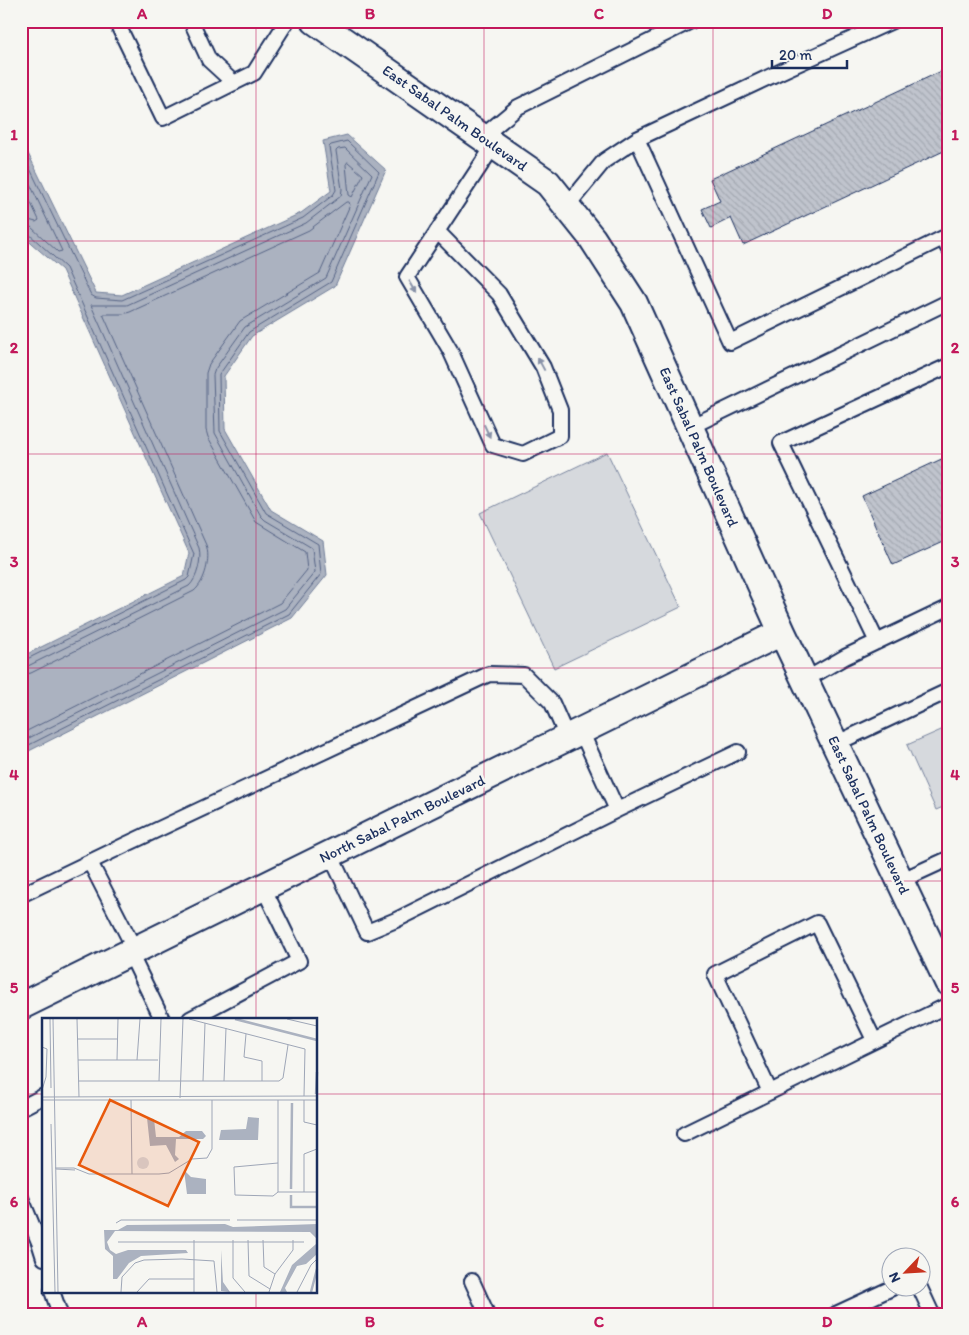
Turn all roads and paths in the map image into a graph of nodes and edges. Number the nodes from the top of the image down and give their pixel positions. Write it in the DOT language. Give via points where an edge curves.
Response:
graph roads {
  1 [pos="116,21"];
  2 [pos="191,21"];
  3 [pos="287,21"];
  4 [pos="315,21"];
  5 [pos="690,21"];
  6 [pos="892,21"];
  7 [pos="234,83"];
  8 [pos="637,139"];
  9 [pos="488,141"];
  10 [pos="567,206"];
  11 [pos="437,231"];
  12 [pos="948,248"];
  13 [pos="948,302"];
  14 [pos="948,366"];
  15 [pos="690,427"];
  16 [pos="948,608"];
  17 [pos="782,632"];
  18 [pos="876,642"];
  19 [pos="805,680"];
  20 [pos="948,692"];
  21 [pos="574,734"];
  22 [pos="835,744"];
  23 [pos="738,752"];
  24 [pos="617,810"];
  25 [pos="330,854"];
  26 [pos="948,859"];
  27 [pos="90,862"];
  28 [pos="900,881"];
  29 [pos="264,887"];
  30 [pos="21,895"];
  31 [pos="132,951"];
  32 [pos="948,982"];
  33 [pos="948,1005"];
  34 [pos="21,1006"];
  35 [pos="162,1018"];
  36 [pos="192,1018"];
  37 [pos="874,1040"];
  38 [pos="770,1092"];
  39 [pos="42,1097"];
  40 [pos="21,1108"];
  41 [pos="684,1134"];
  42 [pos="21,1198"];
  43 [pos="42,1252"];
  44 [pos="472,1282"];
  45 [pos="52,1292"];
  46 [pos="882,1293"];
  47 [pos="925,1298"];
  48 [pos="60,1314"];
  49 [pos="487,1314"];
  50 [pos="836,1314"];
  51 [pos="932,1314"];
  1 -- 7 [label="lane" via="162,118"];
  2 -- 7 [label="lane" via="209,60"];
  3 -- 7 [label="lane" via="254,73"];
  4 -- 9 [label="street, East Sabal Palm Boulevard"];
  5 -- 9 [label="lane" via="518,107"];
  6 -- 8 [label="lane"];
  8 -- 10 [label="lane" via="604,161"];
  8 -- 12 [label="lane" via="730,342 943,238"];
  9 -- 10 [label="street, East Sabal Palm Boulevard" via="548,183"];
  9 -- 11 [label="lane"];
  10 -- 15 [label="street, East Sabal Palm Boulevard" via="634,303"];
  11 -- 11 [label="lane, one-way" via="407,276 450,350 493,445 523,454 560,436 560,410 543,367 499,294"];
  13 -- 15 [label="lane"];
  14 -- 18 [label="lane" via="781,443"];
  15 -- 17 [label="street, East Sabal Palm Boulevard"];
  16 -- 18 [label="lane"];
  17 -- 19 [label="street, East Sabal Palm Boulevard"];
  17 -- 21 [label="street, North Sabal Palm Boulevard"];
  18 -- 19 [label="lane"];
  19 -- 22 [label="street, East Sabal Palm Boulevard"];
  20 -- 22 [label="lane"];
  21 -- 24 [label="lane"];
  21 -- 25 [label="street, North Sabal Palm Boulevard"];
  21 -- 27 [label="lane" via="552,703 524,675 489,674"];
  22 -- 28 [label="street, East Sabal Palm Boulevard"];
  23 -- 24 [label="lane"];
  24 -- 25 [label="lane" via="367,932"];
  25 -- 29 [label="street, North Sabal Palm Boulevard"];
  26 -- 28 [label="lane"];
  27 -- 30 [label="lane"];
  27 -- 31 [label="lane"];
  28 -- 32 [label="street, East Sabal Palm Boulevard"];
  29 -- 31 [label="street, North Sabal Palm Boulevard"];
  29 -- 36 [label="lane" via="299,961"];
  31 -- 34 [label="street, North Sabal Palm Boulevard"];
  31 -- 35 [label="lane"];
  33 -- 37 [label="lane"];
  37 -- 38 [label="lane"];
  37 -- 38 [label="lane" via="816,923 715,974"];
  38 -- 41 [label="lane"];
  39 -- 40 [label="lane"];
  42 -- 43 [label="lane"];
  44 -- 49 [label="lane"];
  45 -- 48 [label="lane"];
  46 -- 50 [label="lane"];
  47 -- 51 [label="lane"];
}
